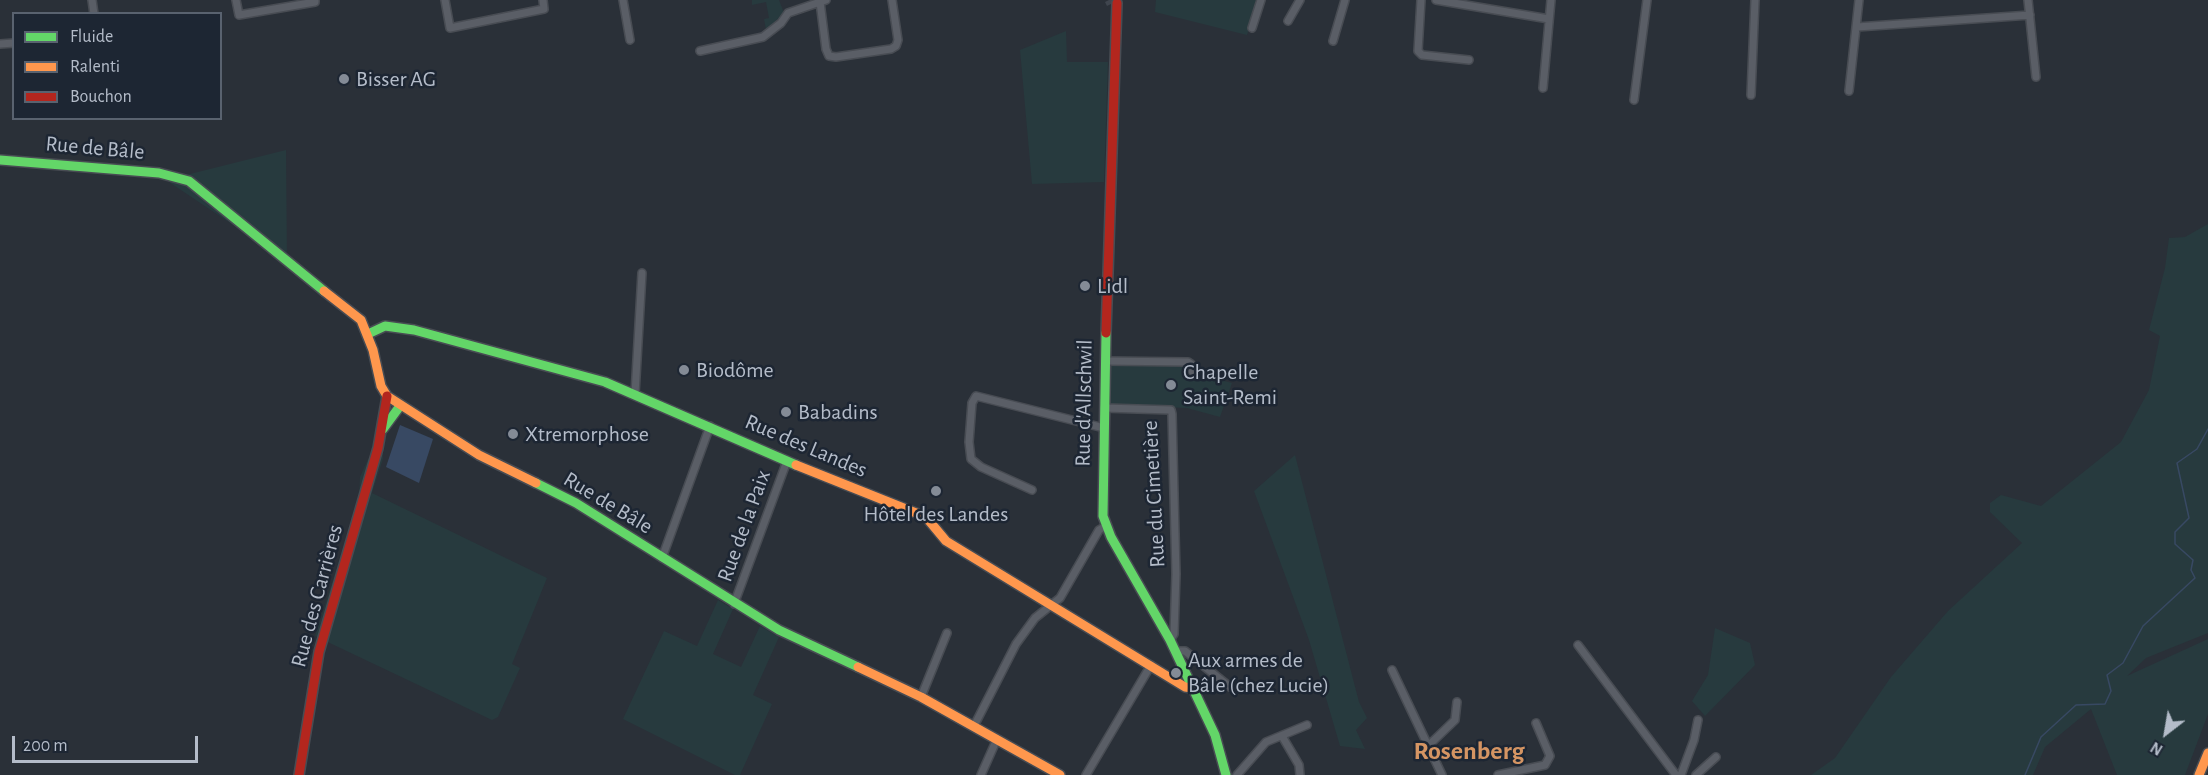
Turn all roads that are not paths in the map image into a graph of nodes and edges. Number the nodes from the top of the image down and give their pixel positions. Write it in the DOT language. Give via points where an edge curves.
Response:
graph roads {
  1 [pos="236,0"];
  2 [pos="445,0"];
  3 [pos="543,0"];
  4 [pos="623,0"];
  5 [pos="892,0"];
  6 [pos="1261,0"];
  7 [pos="1300,0"];
  8 [pos="1345,0"];
  9 [pos="1421,0"];
  10 [pos="1436,0"];
  11 [pos="1551,0"];
  12 [pos="1647,0"];
  13 [pos="1755,0"];
  14 [pos="1859,0"];
  15 [pos="2028,0"];
  16 [pos="315,1"];
  17 [pos="823,1"];
  18 [pos="1115,6"];
  19 [pos="2030,15"];
  20 [pos="1550,19"];
  21 [pos="1288,21"];
  22 [pos="1857,27"];
  23 [pos="1252,28"];
  24 [pos="630,40"];
  25 [pos="1333,41"];
  26 [pos="700,51"];
  27 [pos="1468,60"];
  28 [pos="2037,77"];
  29 [pos="1543,88"];
  30 [pos="1849,91"];
  31 [pos="1751,95"];
  32 [pos="1634,100"];
  33 [pos="0,160"];
  34 [pos="642,273"];
  35 [pos="368,334"];
  36 [pos="1105,361"];
  37 [pos="1192,371"];
  38 [pos="635,394"];
  39 [pos="387,396"];
  40 [pos="400,406"];
  41 [pos="1104,408"];
  42 [pos="710,426"];
  43 [pos="1104,428"];
  44 [pos="383,429"];
  45 [pos="788,461"];
  46 [pos="1032,490"];
  47 [pos="1106,526"];
  48 [pos="662,558"];
  49 [pos="734,604"];
  50 [pos="1053,604"];
  51 [pos="947,633"];
  52 [pos="1170,640"];
  53 [pos="1578,645"];
  54 [pos="1175,651"];
  55 [pos="1151,666"];
  56 [pos="1392,670"];
  57 [pos="1230,687"];
  58 [pos="1192,688"];
  59 [pos="921,698"];
  60 [pos="1458,702"];
  61 [pos="1698,720"];
  62 [pos="1536,723"];
  63 [pos="1307,724"];
  64 [pos="974,726"];
  65 [pos="1282,736"];
  66 [pos="998,739"];
  67 [pos="1429,745"];
  68 [pos="2208,753"];
  69 [pos="1716,757"];
  70 [pos="299,775"];
  71 [pos="981,775"];
  72 [pos="1060,775"];
  73 [pos="1086,775"];
  74 [pos="1226,775"];
  75 [pos="1237,775"];
  76 [pos="1300,775"];
  77 [pos="1442,775"];
  78 [pos="1498,775"];
  79 [pos="1676,775"];
  80 [pos="1681,775"];
  81 [pos="1696,775"];
  82 [pos="2199,775"];
  1 -- 16 [label="street" via="239,15"];
  2 -- 3 [label="street" via="450,28 544,9"];
  4 -- 24 [label="street"];
  5 -- 17 [label="street" via="896,46 836,57 829,56 826,49"];
  6 -- 23 [label="street"];
  7 -- 21 [label="street"];
  8 -- 25 [label="street"];
  9 -- 27 [label="street" via="1418,51 1422,55"];
  10 -- 20 [label="street"];
  11 -- 20 [label="street"];
  12 -- 32 [label="street"];
  13 -- 31 [label="street"];
  14 -- 22 [label="street"];
  15 -- 19 [label="street"];
  17 -- 26 [label="street" via="788,13 763,37"];
  18 -- 36 [label="street, Rue d'Allschwil"];
  19 -- 22 [label="street"];
  19 -- 28 [label="street"];
  20 -- 29 [label="street"];
  22 -- 30 [label="street"];
  33 -- 35 [label="street, Rue de Bâle" via="159,172 189,181 352,312"];
  34 -- 38 [label="street"];
  35 -- 38 [label="street, Rue des Landes" via="385,326 414,330 605,382"];
  35 -- 39 [label="street, Rue de Bâle"];
  36 -- 37 [label="street" via="1188,362"];
  36 -- 41 [label="street, Rue d'Allschwil"];
  38 -- 42 [label="street, Rue des Landes"];
  39 -- 40 [label="street, Rue de Bâle"];
  39 -- 44 [label="street, Rue des Carrières"];
  40 -- 44 [label="street, Rue des Carrières"];
  40 -- 48 [label="street, Rue de Bâle" via="479,455 576,503"];
  41 -- 43 [label="street, Rue d'Allschwil"];
  41 -- 52 [label="street, Rue du Cimetière" via="1171,410 1176,574 1174,634"];
  42 -- 45 [label="street, Rue des Landes"];
  42 -- 48 [label="street"];
  43 -- 46 [label="street" via="976,396 972,403 971,459"];
  43 -- 47 [label="street, Rue d'Allschwil" via="1101,502"];
  44 -- 70 [label="street, Rue des Carrières" via="319,652"];
  45 -- 49 [label="street, Rue de la Paix"];
  45 -- 50 [label="street, Rue des Landes" via="926,517 946,541"];
  47 -- 50 [label="street" via="1099,530"];
  47 -- 52 [label="street, Rue d'Allschwil"];
  48 -- 49 [label="street, Rue de Bâle"];
  49 -- 59 [label="street, Rue de Bâle" via="779,630"];
  50 -- 55 [label="street, Rue des Landes"];
  50 -- 64 [label="street" via="1035,618 1016,644"];
  51 -- 59 [label="street"];
  52 -- 54 [label="street, Rue d'Allschwil"];
  53 -- 79 [label="street"];
  54 -- 57 [label="street" via="1185,651"];
  54 -- 58 [label="street, Rue d'Allschwil"];
  55 -- 58 [label="street, Rue des Landes"];
  55 -- 73 [label="street"];
  56 -- 67 [label="street"];
  58 -- 74 [label="street, Rue d'Allschwil" via="1215,735"];
  59 -- 64 [label="street, Rue de Bâle"];
  60 -- 67 [label="street" via="1455,720"];
  61 -- 80 [label="street"];
  62 -- 78 [label="street" via="1550,756 1545,765"];
  63 -- 65 [label="street"];
  64 -- 66 [label="street, Rue de Bâle"];
  65 -- 75 [label="street" via="1263,744"];
  65 -- 76 [label="street" via="1299,765"];
  66 -- 71 [label="street"];
  66 -- 72 [label="street, Rue de Bâle"];
  67 -- 77 [label="street"];
  68 -- 82 [label="street"];
  69 -- 81 [label="street"];
}
